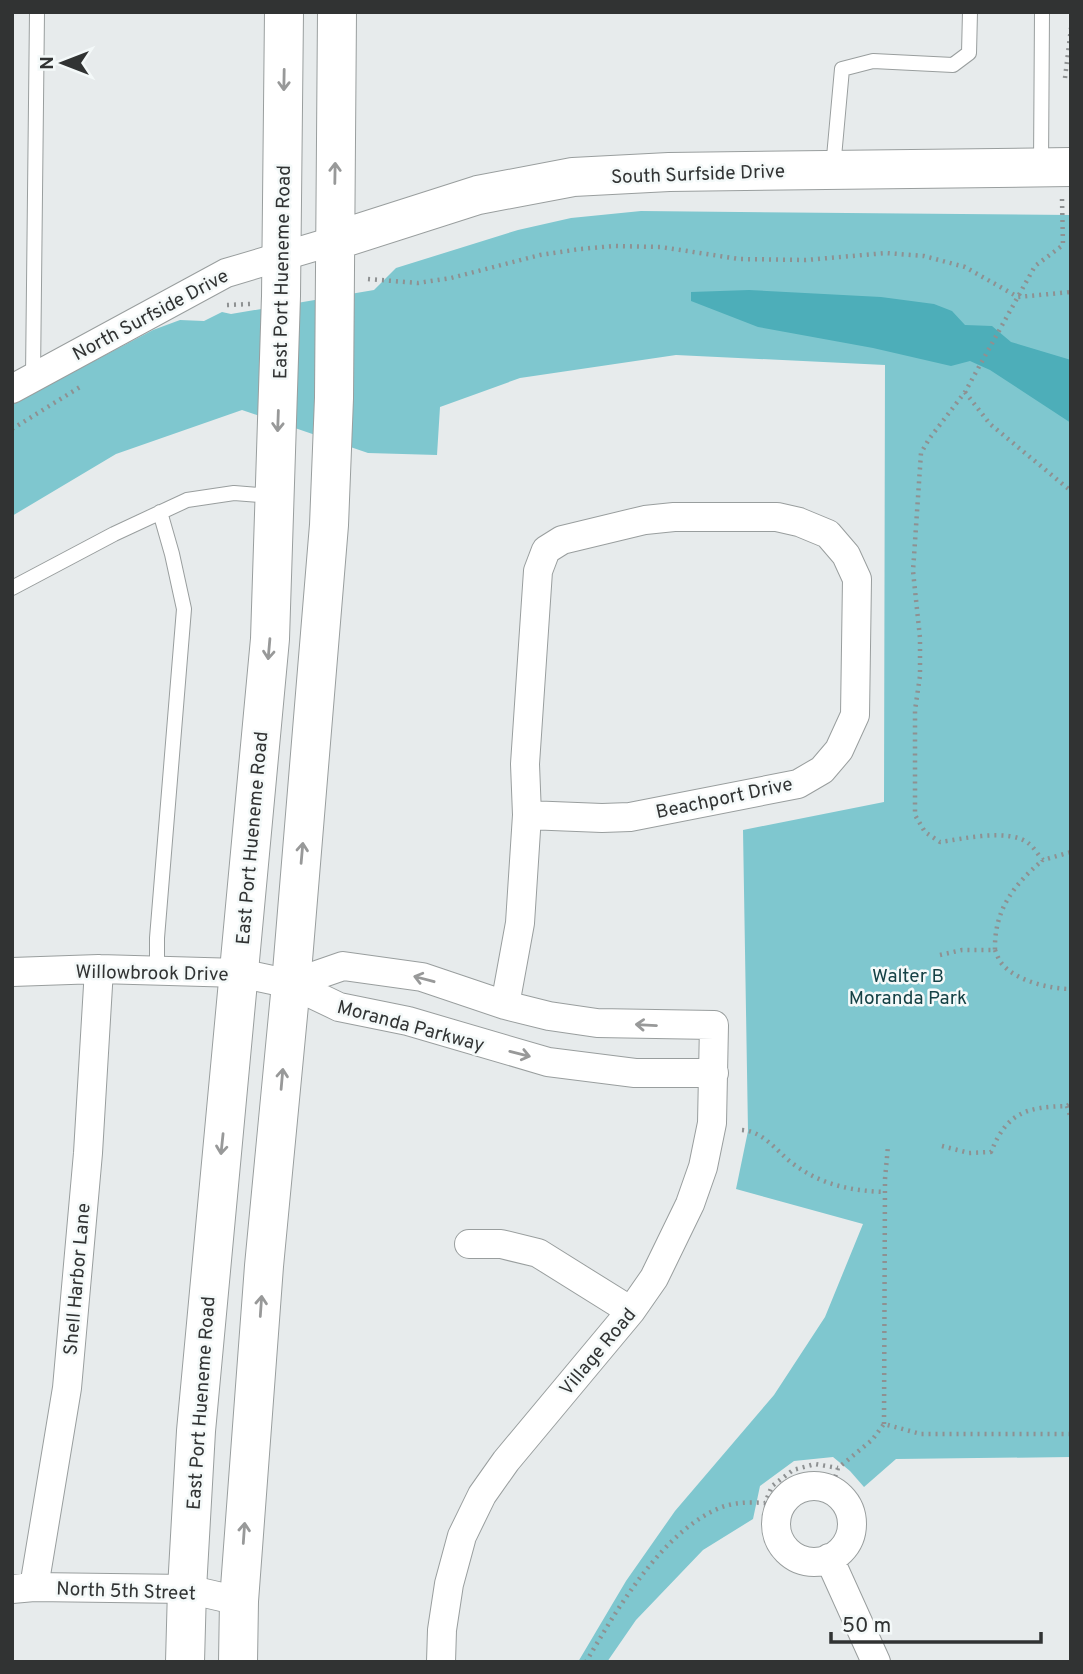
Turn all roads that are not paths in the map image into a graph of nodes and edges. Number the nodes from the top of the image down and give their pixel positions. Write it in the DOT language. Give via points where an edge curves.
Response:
graph roads {
  1 [pos="37,12"];
  2 [pos="284,12"];
  3 [pos="337,12"];
  4 [pos="970,12"];
  5 [pos="1042,12"];
  6 [pos="1056,167"];
  7 [pos="833,170"];
  8 [pos="334,241"];
  9 [pos="282,255"];
  10 [pos="23,382"];
  11 [pos="274,496"];
  12 [pos="160,512"];
  13 [pos="12,588"];
  14 [pos="527,815"];
  15 [pos="99,969"];
  16 [pos="157,971"];
  17 [pos="12,972"];
  18 [pos="239,973"];
  19 [pos="291,984"];
  20 [pos="505,1005"];
  21 [pos="714,1025"];
  22 [pos="714,1073"];
  23 [pos="469,1244"];
  24 [pos="631,1311"];
  25 [pos="830,1558"];
  26 [pos="23,1588"];
  27 [pos="187,1589"];
  28 [pos="239,1601"];
  29 [pos="185,1662"];
  30 [pos="238,1662"];
  31 [pos="441,1662"];
  32 [pos="876,1662"];
  1 -- 10 [label="lane"];
  2 -- 9 [label="main road, East Port Hueneme Road, one-way"];
  8 -- 3 [label="main road, one-way"];
  4 -- 7 [label="lane" via="970,53 953,65 873,61 842,69"];
  5 -- 6 [label="lane"];
  6 -- 7 [label="main road, South Surfside Drive"];
  7 -- 8 [label="main road, South Surfside Drive" via="573,177 478,195"];
  8 -- 9 [label="street, North Surfside Drive"];
  19 -- 8 [label="main road, one-way" via="329,525"];
  9 -- 10 [label="street, North Surfside Drive" via="226,273"];
  9 -- 11 [label="main road, East Port Hueneme Road, one-way"];
  11 -- 12 [label="lane" via="234,493 187,500"];
  11 -- 18 [label="main road, East Port Hueneme Road, one-way" via="270,639"];
  12 -- 13 [label="lane"];
  12 -- 16 [label="lane" via="184,609"];
  14 -- 14 [label="street, Beachport Drive" via="525,764 538,571 546,550 562,540 674,517 777,517 828,534 846,555 857,579 855,715 839,750 822,770 798,784 630,817"];
  14 -- 20 [label="street, Beachport Drive" via="520,923"];
  15 -- 16 [label="street, Willowbrook Drive"];
  15 -- 17 [label="street, Willowbrook Drive"];
  15 -- 26 [label="street, Shell Harbor Lane" via="66,1388"];
  16 -- 18 [label="street, Willowbrook Drive"];
  18 -- 19 [label="street, Willowbrook Drive"];
  18 -- 27 [label="main road, East Port Hueneme Road, one-way" via="197,1418"];
  20 -- 19 [label="street, Moranda Parkway, one-way" via="422,977 343,965"];
  19 -- 22 [label="street, Moranda Parkway, one-way" via="339,1007 408,1021 548,1062 635,1073"];
  28 -- 19 [label="main road, one-way"];
  21 -- 20 [label="street, Moranda Parkway, one-way" via="597,1023"];
  21 -- 22 [label="street, Village Road"];
  22 -- 24 [label="street, Village Road" via="712,1123 703,1167 654,1278"];
  23 -- 24 [label="street" via="501,1244 538,1253"];
  24 -- 31 [label="street, Village Road" via="482,1495 462,1536 449,1584"];
  25 -- 25 [label="street" via="847,1542 851,1518 835,1479 794,1491 771,1507 783,1547 793,1556 817,1562"];
  25 -- 32 [label="street"];
  26 -- 27 [label="street, North 5th Street"];
  27 -- 28 [label="street, North 5th Street"];
  27 -- 29 [label="main road, East Port Hueneme Road"];
  28 -- 30 [label="main road"];
}
